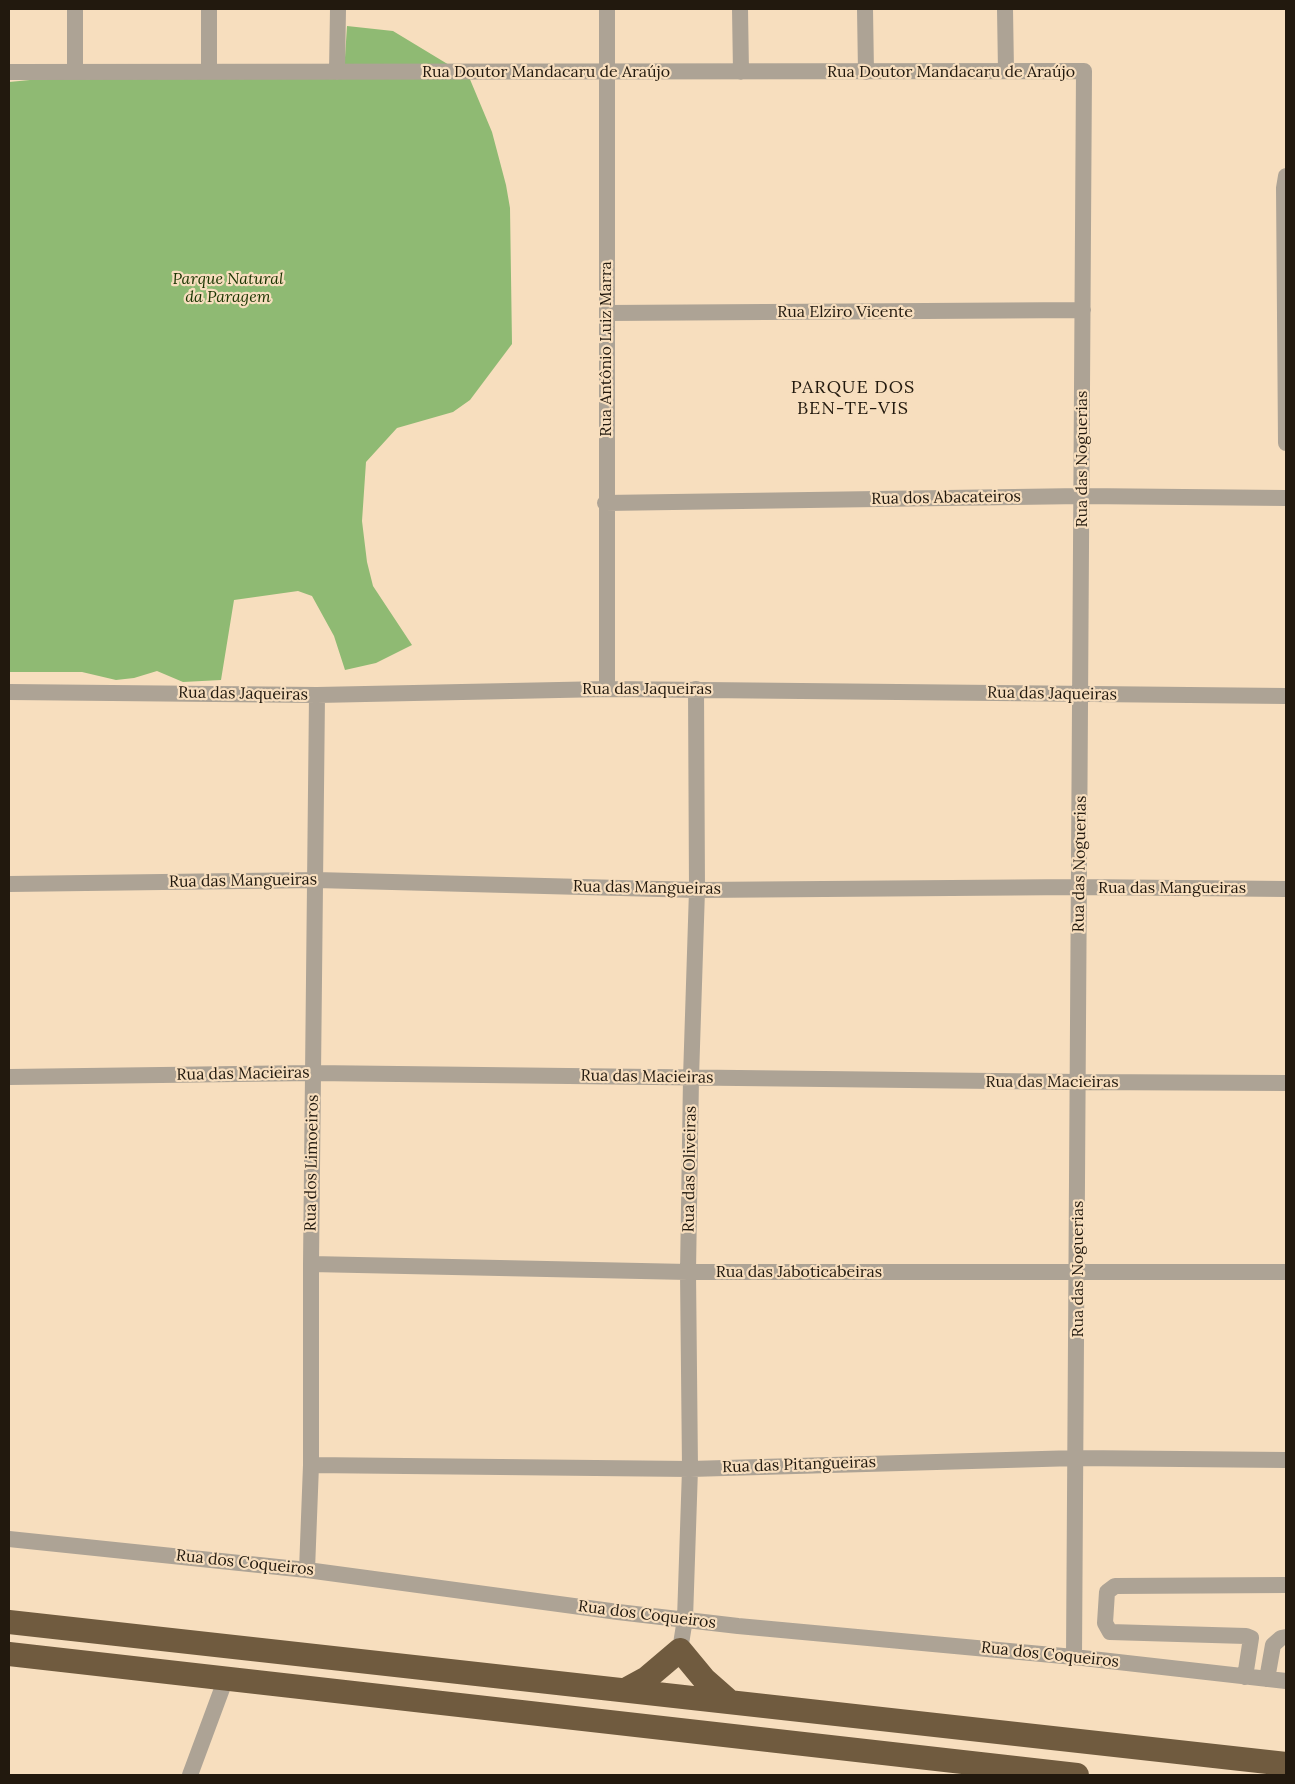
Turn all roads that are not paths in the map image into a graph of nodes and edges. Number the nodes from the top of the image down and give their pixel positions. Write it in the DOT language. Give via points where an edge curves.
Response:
graph roads {
  1 [pos="75,9"];
  2 [pos="208,9"];
  3 [pos="338,9"];
  4 [pos="607,9"];
  5 [pos="740,9"];
  6 [pos="865,9"];
  7 [pos="1005,9"];
  8 [pos="1006,71"];
  9 [pos="1084,71"];
  10 [pos="9,72"];
  11 [pos="75,72"];
  12 [pos="209,72"];
  13 [pos="337,72"];
  14 [pos="606,72"];
  15 [pos="741,72"];
  16 [pos="866,72"];
  17 [pos="1286,176"];
  18 [pos="1083,310"];
  19 [pos="606,313"];
  20 [pos="1286,443"];
  21 [pos="1082,496"];
  22 [pos="1286,498"];
  23 [pos="606,502"];
  24 [pos="607,689"];
  25 [pos="696,689"];
  26 [pos="9,692"];
  27 [pos="1080,694"];
  28 [pos="317,695"];
  29 [pos="1286,696"];
  30 [pos="316,880"];
  31 [pos="9,884"];
  32 [pos="1078,887"];
  33 [pos="1286,889"];
  34 [pos="697,890"];
  35 [pos="313,1073"];
  36 [pos="9,1077"];
  37 [pos="691,1078"];
  38 [pos="1079,1082"];
  39 [pos="1286,1083"];
  40 [pos="311,1264"];
  41 [pos="688,1272"];
  42 [pos="1078,1272"];
  43 [pos="1286,1272"];
  44 [pos="1077,1458"];
  45 [pos="1286,1460"];
  46 [pos="311,1465"];
  47 [pos="690,1468"];
  48 [pos="9,1539"];
  49 [pos="307,1570"];
  50 [pos="1286,1584"];
  51 [pos="685,1619"];
  52 [pos="9,1622"];
  53 [pos="1286,1637"];
  54 [pos="680,1650"];
  55 [pos="9,1654"];
  56 [pos="1074,1657"];
  57 [pos="1244,1677"];
  58 [pos="226,1678"];
  59 [pos="1267,1679"];
  60 [pos="1286,1681"];
  61 [pos="625,1690"];
  62 [pos="729,1701"];
  63 [pos="1286,1764"];
  64 [pos="190,1775"];
  65 [pos="1078,1775"];
  1 -- 11 [label="street"];
  2 -- 12 [label="street"];
  3 -- 13 [label="street"];
  4 -- 14 [label="street, Rua Antônio Luiz Marra"];
  5 -- 15 [label="street"];
  6 -- 16 [label="street"];
  7 -- 8 [label="street"];
  8 -- 9 [label="street, Rua Doutor Mandacaru de Araújo"];
  8 -- 16 [label="street, Rua Doutor Mandacaru de Araújo"];
  9 -- 18 [label="street, Rua das Noguerias"];
  10 -- 11 [label="street, Rua Doutor Mandacaru de Araújo"];
  11 -- 12 [label="street, Rua Doutor Mandacaru de Araújo"];
  12 -- 13 [label="street, Rua Doutor Mandacaru de Araújo"];
  13 -- 14 [label="street, Rua Doutor Mandacaru de Araújo"];
  14 -- 15 [label="street, Rua Doutor Mandacaru de Araújo"];
  14 -- 19 [label="street, Rua Antônio Luiz Marra"];
  15 -- 16 [label="street, Rua Doutor Mandacaru de Araújo"];
  17 -- 20 [label="street"];
  18 -- 19 [label="street, Rua Elziro Vicente"];
  18 -- 21 [label="street, Rua das Noguerias"];
  19 -- 23 [label="street, Rua Antônio Luiz Marra"];
  21 -- 22 [label="street, Rua dos Abacateiros"];
  21 -- 23 [label="street, Rua dos Abacateiros"];
  21 -- 27 [label="street, Rua das Noguerias"];
  23 -- 24 [label="street, Rua Antônio Luiz Marra"];
  24 -- 25 [label="street, Rua das Jaqueiras"];
  24 -- 28 [label="street, Rua das Jaqueiras"];
  25 -- 27 [label="street, Rua das Jaqueiras"];
  25 -- 34 [label="street, Rua das Oliveiras"];
  26 -- 28 [label="street, Rua das Jaqueiras"];
  27 -- 29 [label="street, Rua das Jaqueiras"];
  27 -- 32 [label="street, Rua das Noguerias"];
  28 -- 30 [label="street, Rua dos Limoeiros"];
  30 -- 31 [label="street, Rua das Mangueiras"];
  30 -- 34 [label="street, Rua das Mangueiras"];
  30 -- 35 [label="street, Rua dos Limoeiros"];
  32 -- 33 [label="street, Rua das Mangueiras"];
  32 -- 34 [label="street, Rua das Mangueiras"];
  32 -- 38 [label="street, Rua das Noguerias"];
  34 -- 37 [label="street, Rua das Oliveiras"];
  35 -- 36 [label="street, Rua das Macieiras"];
  35 -- 37 [label="street, Rua das Macieiras"];
  35 -- 40 [label="street, Rua dos Limoeiros"];
  37 -- 38 [label="street, Rua das Macieiras"];
  37 -- 41 [label="street, Rua das Oliveiras"];
  38 -- 39 [label="street, Rua das Macieiras"];
  38 -- 42 [label="street, Rua das Noguerias"];
  40 -- 41 [label="street, Rua das Jaboticabeiras"];
  40 -- 46 [label="street, Rua dos Limoeiros"];
  41 -- 42 [label="street, Rua das Jaboticabeiras"];
  41 -- 47 [label="street, Rua das Oliveiras"];
  42 -- 43 [label="street, Rua das Jaboticabeiras"];
  42 -- 44 [label="street, Rua das Noguerias"];
  44 -- 45 [label="street, Rua das Pitangueiras"];
  44 -- 47 [label="street, Rua das Pitangueiras"];
  44 -- 56 [label="street, Rua das Noguerias"];
  46 -- 47 [label="street, Rua das Pitangueiras"];
  46 -- 49 [label="street, Rua dos Limoeiros"];
  47 -- 51 [label="street, Rua das Oliveiras"];
  48 -- 49 [label="street, Rua dos Coqueiros"];
  49 -- 51 [label="street, Rua dos Coqueiros"];
  50 -- 57 [label="street" via="1115,1586 1107,1592 1105,1623 1110,1632 1251,1638"];
  51 -- 54 [label="street, Rua das Oliveiras"];
  51 -- 56 [label="street, Rua dos Coqueiros"];
  52 -- 61 [label="highway"];
  53 -- 59 [label="street" via="1273,1645"];
  54 -- 61 [label="highway" via="647,1678"];
  54 -- 62 [label="highway" via="704,1679"];
  55 -- 58 [label="highway"];
  56 -- 57 [label="street, Rua dos Coqueiros"];
  57 -- 59 [label="street, Rua dos Coqueiros"];
  58 -- 64 [label="street"];
  58 -- 65 [label="highway"];
  59 -- 60 [label="street, Rua dos Coqueiros"];
  61 -- 62 [label="highway"];
  62 -- 63 [label="highway"];
}
